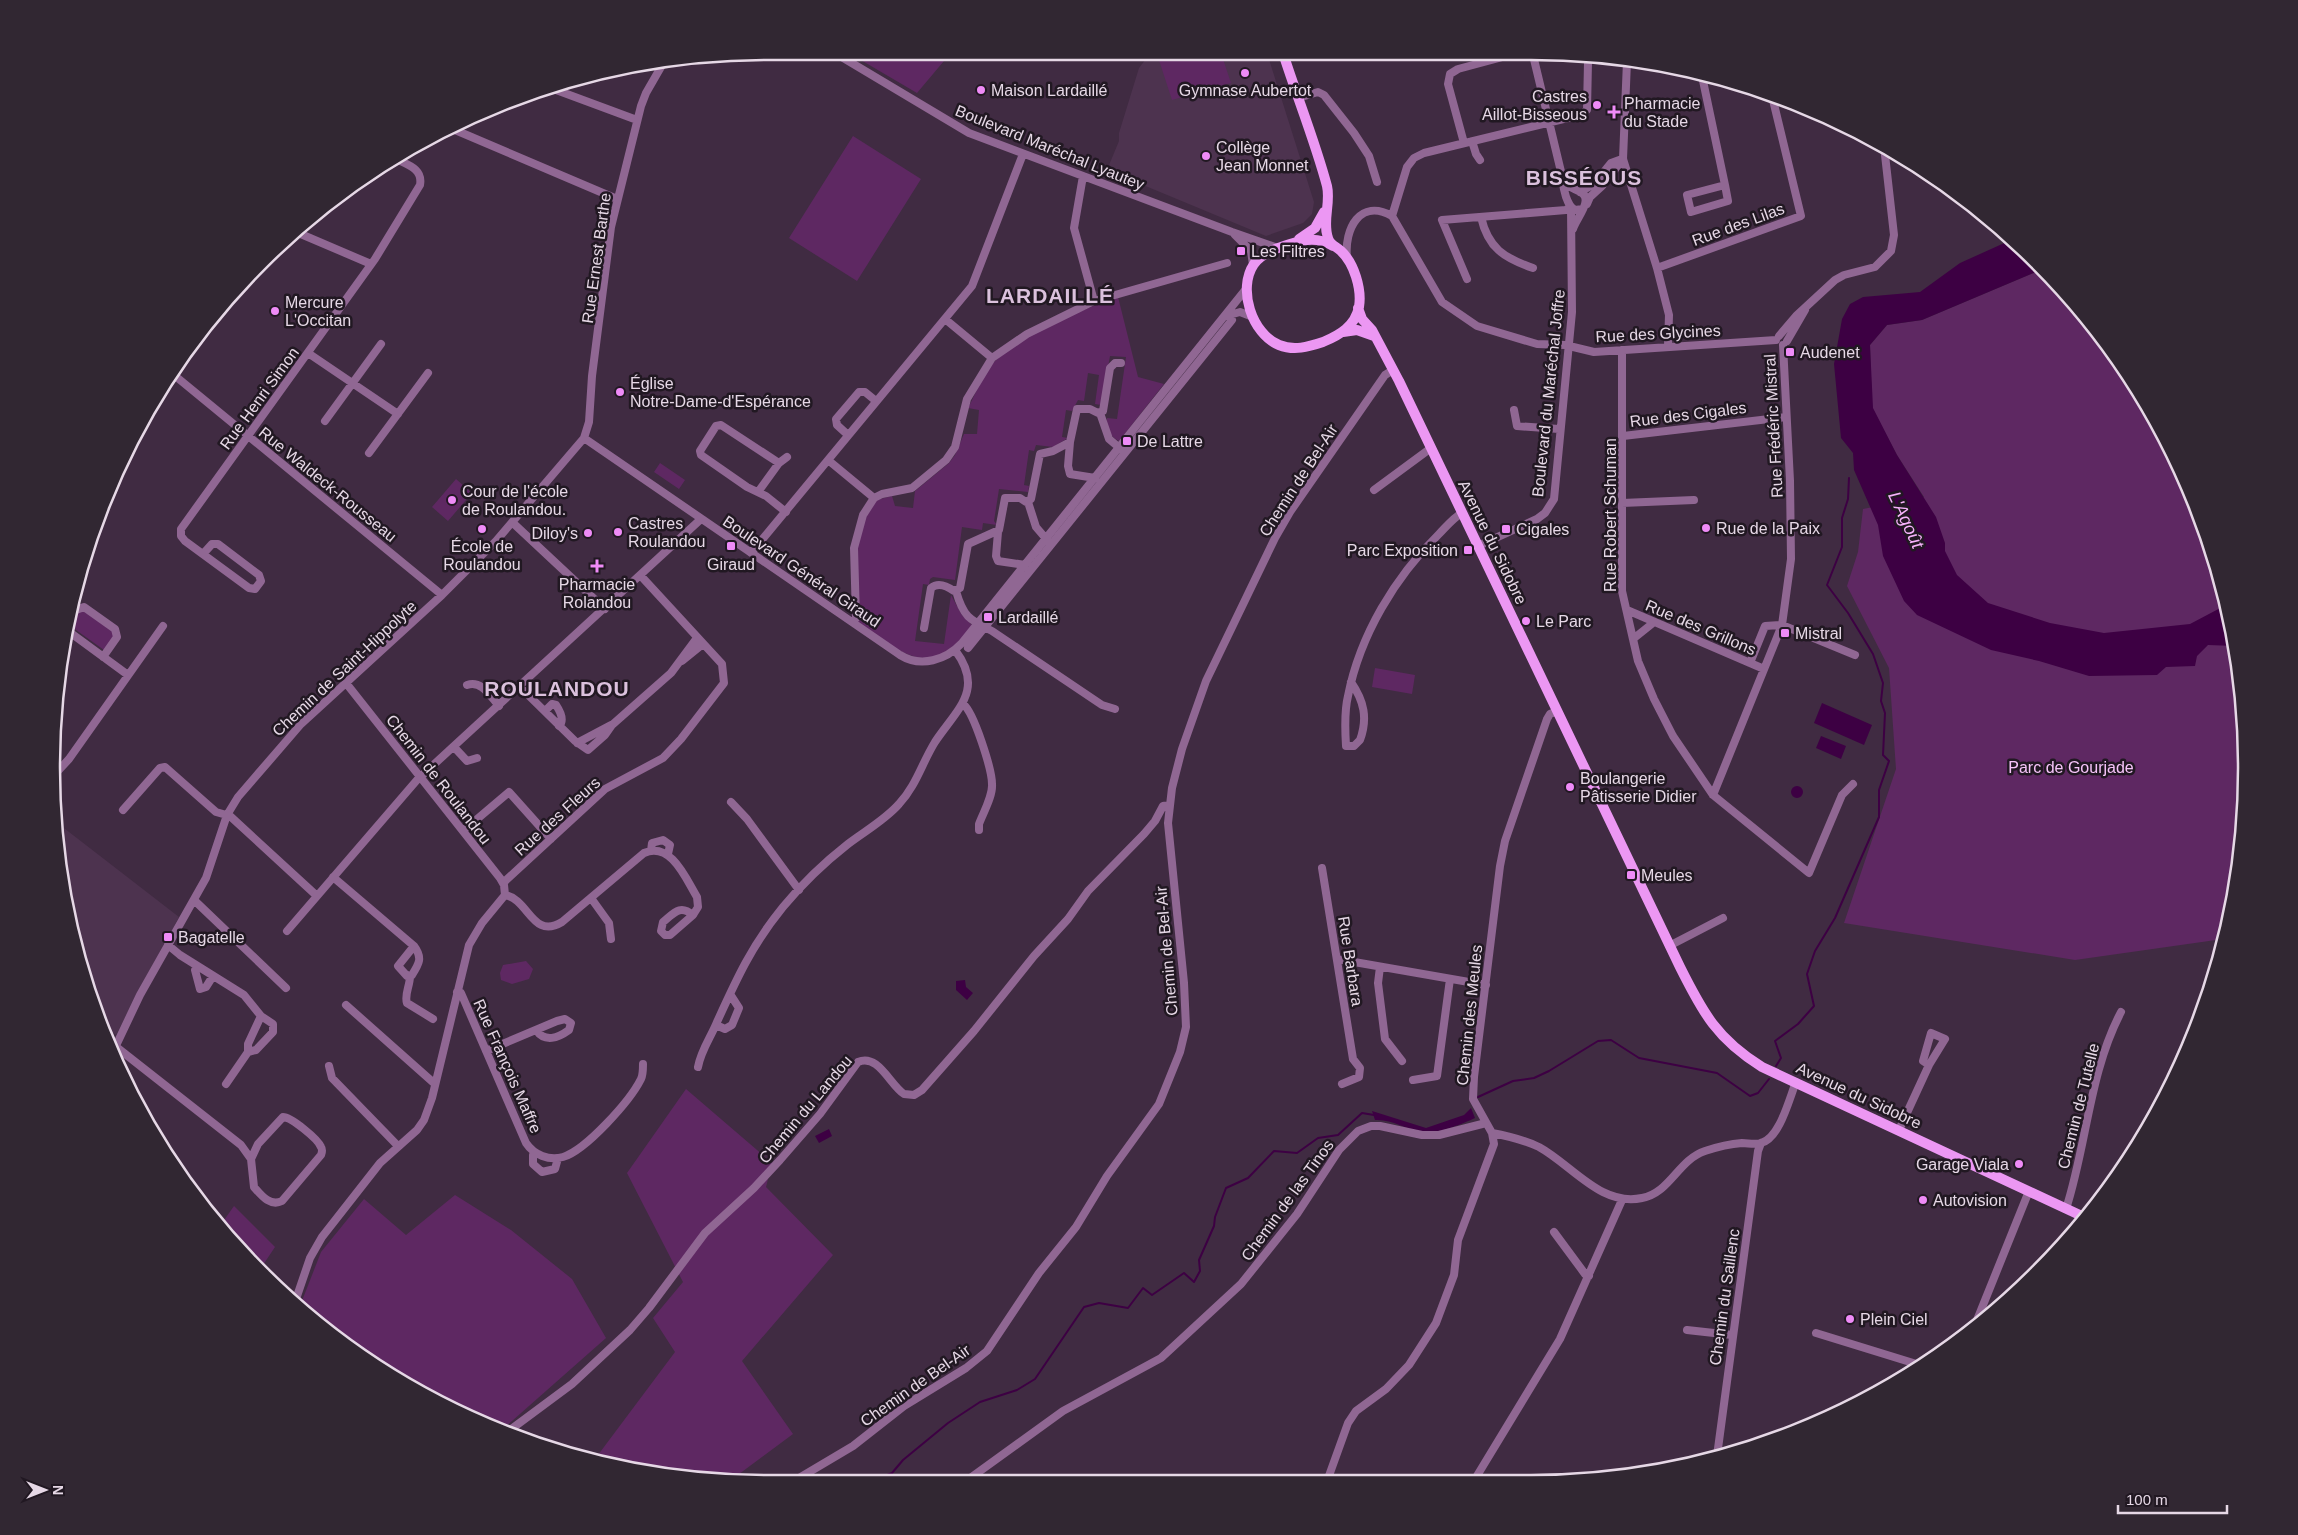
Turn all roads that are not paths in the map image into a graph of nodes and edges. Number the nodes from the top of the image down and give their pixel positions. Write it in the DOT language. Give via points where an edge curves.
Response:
graph roads {
  1 [pos="847,60"];
  2 [pos="1285,60"];
  3 [pos="1492,60"];
  4 [pos="1534,60"];
  5 [pos="1588,62"];
  6 [pos="1627,67"];
  7 [pos="660,69"];
  8 [pos="1703,82"];
  9 [pos="560,92"];
  10 [pos="1298,98"];
  11 [pos="1774,104"];
  12 [pos="637,120"];
  13 [pos="1549,123"];
  14 [pos="458,131"];
  15 [pos="1472,141"];
  16 [pos="1464,143"];
  17 [pos="1023,154"];
  18 [pos="1885,156"];
  19 [pos="1623,159"];
  20 [pos="1480,160"];
  21 [pos="402,162"];
  22 [pos="1083,176"];
  23 [pos="1563,180"];
  24 [pos="1377,182"];
  25 [pos="1725,185"];
  26 [pos="1579,192"];
  27 [pos="617,199"];
  28 [pos="1328,200"];
  29 [pos="1570,206"];
  30 [pos="1585,206"];
  31 [pos="1392,216"];
  32 [pos="1481,217"];
  33 [pos="1573,230"];
  34 [pos="1232,232"];
  35 [pos="302,235"];
  36 [pos="1348,237"];
  37 [pos="1296,242"];
  38 [pos="1334,246"];
  39 [pos="1278,248"];
  40 [pos="1347,258"];
  41 [pos="1227,263"];
  42 [pos="371,264"];
  43 [pos="1253,266"];
  44 [pos="1533,268"];
  45 [pos="1657,268"];
  46 [pos="1467,279"];
  47 [pos="1247,287"];
  48 [pos="1094,301"];
  49 [pos="1358,308"];
  50 [pos="1253,317"];
  51 [pos="1229,318"];
  52 [pos="945,319"];
  53 [pos="1343,332"];
  54 [pos="1374,336"];
  55 [pos="1781,341"];
  56 [pos="381,344"];
  57 [pos="1668,346"];
  58 [pos="1570,347"];
  59 [pos="1622,350"];
  60 [pos="308,353"];
  61 [pos="992,358"];
  62 [pos="1121,363"];
  63 [pos="1393,370"];
  64 [pos="428,373"];
  65 [pos="177,377"];
  66 [pos="353,383"];
  67 [pos="876,401"];
  68 [pos="1514,410"];
  69 [pos="1100,413"];
  70 [pos="398,414"];
  71 [pos="1786,417"];
  72 [pos="326,421"];
  73 [pos="1559,429"];
  74 [pos="848,435"];
  75 [pos="248,436"];
  76 [pos="1623,436"];
  77 [pos="584,438"];
  78 [pos="1070,442"];
  79 [pos="1431,448"];
  80 [pos="1122,450"];
  81 [pos="369,453"];
  82 [pos="787,457"];
  83 [pos="828,460"];
  84 [pos="778,463"];
  85 [pos="1095,478"];
  86 [pos="1374,490"];
  87 [pos="758,492"];
  88 [pos="874,498"];
  89 [pos="1694,500"];
  90 [pos="1028,502"];
  91 [pos="1622,503"];
  92 [pos="786,512"];
  93 [pos="1462,513"];
  94 [pos="701,519"];
  95 [pos="513,523"];
  96 [pos="998,532"];
  97 [pos="1049,541"];
  98 [pos="1478,546"];
  99 [pos="751,553"];
  100 [pos="203,554"];
  101 [pos="1024,565"];
  102 [pos="641,576"];
  103 [pos="956,591"];
  104 [pos="442,595"];
  105 [pos="78,609"];
  106 [pos="605,609"];
  107 [pos="1627,610"];
  108 [pos="853,622"];
  109 [pos="1653,622"];
  110 [pos="1782,625"];
  111 [pos="162,626"];
  112 [pos="981,626"];
  113 [pos="924,628"];
  114 [pos="73,635"];
  115 [pos="697,638"];
  116 [pos="1633,639"];
  117 [pos="703,644"];
  118 [pos="968,648"];
  119 [pos="955,650"];
  120 [pos="1855,655"];
  121 [pos="103,657"];
  122 [pos="681,662"];
  123 [pos="1750,663"];
  124 [pos="1764,669"];
  125 [pos="128,675"];
  126 [pos="1351,682"];
  127 [pos="346,683"];
  128 [pos="467,685"];
  129 [pos="520,687"];
  130 [pos="963,704"];
  131 [pos="499,706"];
  132 [pos="1115,709"];
  133 [pos="1557,710"];
  134 [pos="545,712"];
  135 [pos="559,726"];
  136 [pos="454,747"];
  137 [pos="477,758"];
  138 [pos="60,769"];
  139 [pos="420,778"];
  140 [pos="1853,784"];
  141 [pos="1713,795"];
  142 [pos="731,802"];
  143 [pos="1169,805"];
  144 [pos="123,810"];
  145 [pos="227,815"];
  146 [pos="979,830"];
  147 [pos="463,832"];
  148 [pos="551,840"];
  149 [pos="651,851"];
  150 [pos="668,854"];
  151 [pos="1322,868"];
  152 [pos="333,877"];
  153 [pos="503,883"];
  154 [pos="799,890"];
  155 [pos="505,895"];
  156 [pos="317,896"];
  157 [pos="591,898"];
  158 [pos="194,900"];
  159 [pos="693,915"];
  160 [pos="1723,918"];
  161 [pos="287,930"];
  162 [pos="611,939"];
  163 [pos="168,946"];
  164 [pos="414,946"];
  165 [pos="1669,946"];
  166 [pos="1337,959"];
  167 [pos="197,966"];
  168 [pos="1380,967"];
  169 [pos="213,976"];
  170 [pos="410,976"];
  171 [pos="1450,979"];
  172 [pos="1486,985"];
  173 [pos="286,988"];
  174 [pos="457,992"];
  175 [pos="730,994"];
  176 [pos="346,1005"];
  177 [pos="2121,1012"];
  178 [pos="261,1016"];
  179 [pos="433,1019"];
  180 [pos="716,1025"];
  181 [pos="536,1030"];
  182 [pos="116,1043"];
  183 [pos="119,1049"];
  184 [pos="486,1051"];
  185 [pos="248,1052"];
  186 [pos="1402,1061"];
  187 [pos="643,1064"];
  188 [pos="1929,1065"];
  189 [pos="329,1066"];
  190 [pos="698,1067"];
  191 [pos="1413,1080"];
  192 [pos="1796,1082"];
  193 [pos="226,1084"];
  194 [pos="435,1084"];
  195 [pos="1342,1084"];
  196 [pos="1486,1123"];
  197 [pos="1899,1130"];
  198 [pos="1492,1133"];
  199 [pos="1761,1143"];
  200 [pos="258,1144"];
  201 [pos="241,1145"];
  202 [pos="398,1146"];
  203 [pos="535,1152"];
  204 [pos="558,1158"];
  205 [pos="251,1159"];
  206 [pos="2029,1191"];
  207 [pos="1622,1200"];
  208 [pos="2066,1209"];
  209 [pos="2078,1214"];
  210 [pos="1554,1232"];
  211 [pos="1589,1276"];
  212 [pos="297,1296"];
  213 [pos="1980,1313"];
  214 [pos="1687,1330"];
  215 [pos="1816,1333"];
  216 [pos="1732,1335"];
  217 [pos="1913,1363"];
  218 [pos="514,1427"];
  219 [pos="1718,1450"];
  220 [pos="804,1475"];
  221 [pos="974,1475"];
  222 [pos="1329,1475"];
  223 [pos="1477,1475"];
  1 -- 17 [label="street, Boulevard Maréchal Lyautey" via="953,125"];
  2 -- 10 [label="main road"];
  3 -- 16 [label="street" via="1450,74 1448,84"];
  4 -- 13 [label="street, Boulevard du Maréchal Joffre"];
  5 -- 13 [label="street" via="1586,110 1580,115"];
  6 -- 19 [label="street"];
  7 -- 12 [label="street, Rue Ernest Barthe" via="646,93"];
  8 -- 25 [label="street"];
  9 -- 12 [label="street"];
  10 -- 24 [label="street" via="1318,92 1324,95 1369,156"];
  10 -- 28 [label="main road" via="1327,187"];
  11 -- 45 [label="street, Rue des Lilas" via="1801,216"];
  12 -- 27 [label="street, Rue Ernest Barthe"];
  13 -- 15 [label="street"];
  13 -- 23 [label="street, Boulevard du Maréchal Joffre"];
  14 -- 27 [label="street"];
  15 -- 16 [label="street"];
  15 -- 20 [label="street"];
  16 -- 31 [label="street" via="1424,152 1414,158 1407,167"];
  17 -- 22 [label="street, Boulevard Maréchal Lyautey"];
  17 -- 52 [label="street" via="974,283"];
  18 -- 55 [label="street" via="1894,235 1891,251 1875,267 1835,280"];
  19 -- 26 [label="street" via="1611,164 1594,184"];
  19 -- 30 [label="street, Boulevard du Maréchal Joffre"];
  19 -- 45 [label="street"];
  21 -- 42 [label="street, Rue Henri Simon" via="420,174 421,182"];
  22 -- 34 [label="street, Boulevard Maréchal Lyautey"];
  22 -- 48 [label="street" via="1074,228"];
  23 -- 26 [label="street"];
  23 -- 29 [label="street, Boulevard du Maréchal Joffre"];
  25 -- 25 [label="street" via="1728,201 1691,212 1688,195"];
  26 -- 29 [label="street" via="1572,194"];
  26 -- 30 [label="street" via="1585,196"];
  27 -- 77 [label="street, Rue Ernest Barthe" via="592,376 589,422"];
  28 -- 37 [label="main road" via="1318,224"];
  28 -- 38 [label="main road" via="1326,230"];
  29 -- 30 [label="street" via="1576,210"];
  29 -- 32 [label="street" via="1566,210"];
  29 -- 33 [label="street, Boulevard du Maréchal Joffre"];
  30 -- 33 [label="street, Boulevard du Maréchal Joffre"];
  31 -- 36 [label="street" via="1381,210 1365,212 1359,216"];
  31 -- 58 [label="street, Rue des Glycines" via="1442,302 1477,326 1537,344"];
  32 -- 44 [label="street" via="1486,235 1510,260"];
  32 -- 46 [label="street" via="1442,220"];
  33 -- 58 [label="street, Boulevard du Maréchal Joffre"];
  34 -- 39 [label="street, Boulevard Maréchal Lyautey"];
  34 -- 43 [label="street" via="1251,251"];
  35 -- 42 [label="street"];
  36 -- 38 [label="street"];
  36 -- 40 [label="street"];
  37 -- 38 [label="main road" via="1316,239"];
  37 -- 39 [label="main road"];
  38 -- 40 [label="main road"];
  39 -- 43 [label="main road" via="1262,256"];
  40 -- 49 [label="main road" via="1359,290"];
  41 -- 48 [label="street"];
  42 -- 60 [label="street, Rue Henri Simon"];
  43 -- 47 [label="main road"];
  45 -- 57 [label="street" via="1669,315"];
  47 -- 50 [label="main road"];
  47 -- 51 [label="street"];
  48 -- 61 [label="street" via="1028,334"];
  49 -- 53 [label="main road" via="1353,321"];
  49 -- 54 [label="main road, Avenue du Sidobre"];
  50 -- 51 [label="street" via="1240,312"];
  50 -- 53 [label="main road" via="1265,336 1288,348 1306,347"];
  51 -- 80 [label="street"];
  52 -- 61 [label="street"];
  52 -- 67 [label="street"];
  53 -- 54 [label="main road" via="1357,330"];
  54 -- 63 [label="main road, Avenue du Sidobre"];
  55 -- 57 [label="street, Rue des Glycines"];
  55 -- 71 [label="street, Rue Frédéric Mistral"];
  56 -- 66 [label="street"];
  57 -- 59 [label="street, Rue des Glycines"];
  58 -- 59 [label="street, Rue des Glycines" via="1594,352"];
  58 -- 73 [label="street, Boulevard du Maréchal Joffre"];
  59 -- 76 [label="street, Rue Robert Schuman"];
  60 -- 66 [label="street"];
  60 -- 75 [label="street, Rue Henri Simon"];
  61 -- 88 [label="street" via="967,399 957,443 946,460 912,488"];
  62 -- 69 [label="street" via="1111,366 1105,406"];
  63 -- 79 [label="main road, Avenue du Sidobre"];
  63 -- 143 [label="street, Chemin de Bel-Air" via="1385,375 1272,543 1198,702 1176,769"];
  64 -- 70 [label="street"];
  65 -- 75 [label="street, Rue Waldeck-Rousseau"];
  66 -- 70 [label="street"];
  66 -- 72 [label="street"];
  67 -- 74 [label="street"];
  67 -- 74 [label="street" via="859,392 836,419 836,425"];
  68 -- 73 [label="street" via="1517,426"];
  69 -- 78 [label="street" via="1078,409"];
  69 -- 80 [label="street" via="1108,439"];
  70 -- 81 [label="street"];
  71 -- 76 [label="street, Rue des Cigales"];
  71 -- 110 [label="street, Rue Frédéric Mistral" via="1791,559"];
  73 -- 98 [label="street, Boulevard du Maréchal Joffre" via="1555,493 1549,508 1536,519"];
  74 -- 83 [label="street"];
  75 -- 100 [label="street, Rue Henri Simon" via="181,529 182,539"];
  75 -- 104 [label="street, Rue Waldeck-Rousseau"];
  76 -- 91 [label="street, Rue Robert Schuman"];
  77 -- 94 [label="street, Boulevard Général Giraud"];
  77 -- 95 [label="street, Chemin de Saint-Hippolyte"];
  78 -- 85 [label="street" via="1070,474"];
  78 -- 90 [label="street" via="1040,454 1032,497"];
  79 -- 86 [label="street"];
  79 -- 93 [label="main road, Avenue du Sidobre"];
  80 -- 85 [label="street"];
  80 -- 97 [label="street"];
  82 -- 84 [label="street"];
  83 -- 88 [label="street"];
  83 -- 92 [label="street"];
  84 -- 87 [label="street"];
  84 -- 87 [label="street" via="722,424 716,426 701,449 701,455"];
  85 -- 97 [label="street"];
  87 -- 92 [label="street"];
  88 -- 108 [label="street" via="860,521 855,542 856,618"];
  89 -- 91 [label="street"];
  90 -- 96 [label="street" via="1020,498 1005,498"];
  90 -- 97 [label="street" via="1036,527"];
  91 -- 107 [label="street, Rue Robert Schuman" via="1622,591"];
  92 -- 99 [label="street"];
  93 -- 98 [label="main road, Avenue du Sidobre"];
  93 -- 126 [label="street" via="1408,568 1377,615"];
  94 -- 99 [label="street, Boulevard Général Giraud"];
  94 -- 102 [label="street"];
  95 -- 104 [label="street, Chemin de Saint-Hippolyte"];
  95 -- 106 [label="street"];
  96 -- 101 [label="street" via="998,561"];
  96 -- 103 [label="street" via="968,544 962,583"];
  97 -- 101 [label="street"];
  97 -- 112 [label="street"];
  98 -- 133 [label="main road, Avenue du Sidobre"];
  99 -- 108 [label="street, Boulevard Général Giraud"];
  100 -- 100 [label="street, Rue Henri Simon" via="251,589 262,581 261,576 216,543"];
  101 -- 112 [label="street"];
  102 -- 106 [label="street"];
  102 -- 115 [label="street, Rue des Fleurs"];
  103 -- 112 [label="street" via="965,614"];
  103 -- 113 [label="street" via="947,586 931,588"];
  104 -- 127 [label="street, Chemin de Saint-Hippolyte"];
  105 -- 121 [label="street" via="84,607 115,628 117,637"];
  106 -- 129 [label="street"];
  107 -- 109 [label="street, Rue des Grillons"];
  107 -- 116 [label="street, Rue Robert Schuman"];
  108 -- 119 [label="street, Boulevard Général Giraud" via="904,657 921,662 935,660"];
  109 -- 116 [label="street"];
  109 -- 123 [label="street, Rue des Grillons"];
  110 -- 120 [label="street"];
  110 -- 123 [label="street" via="1765,626"];
  110 -- 124 [label="street, Rue Frédéric Mistral"];
  111 -- 125 [label="street"];
  112 -- 118 [label="street"];
  112 -- 119 [label="street"];
  112 -- 132 [label="street" via="1102,705"];
  114 -- 121 [label="street"];
  115 -- 117 [label="street, Rue des Fleurs"];
  115 -- 122 [label="street"];
  116 -- 141 [label="street, Rue Robert Schuman" via="1638,661 1673,736"];
  117 -- 122 [label="street"];
  117 -- 148 [label="street, Rue des Fleurs" via="723,666 725,680 681,738 660,760 605,789"];
  119 -- 130 [label="street" via="968,674"];
  121 -- 125 [label="street"];
  122 -- 135 [label="street" via="588,750"];
  123 -- 124 [label="street, Rue des Grillons"];
  124 -- 141 [label="street, Rue Frédéric Mistral"];
  125 -- 138 [label="street"];
  126 -- 126 [label="street" via="1360,696 1365,717 1360,740 1354,746 1346,746"];
  127 -- 139 [label="street, Chemin de Roulandou"];
  127 -- 145 [label="street, Chemin de Saint-Hippolyte" via="301,724 238,797"];
  128 -- 131 [label="street" via="480,685"];
  129 -- 131 [label="street"];
  129 -- 134 [label="street"];
  130 -- 146 [label="street" via="973,721 992,783"];
  130 -- 154 [label="street" via="930,750 915,782 900,803 835,854"];
  131 -- 136 [label="street"];
  133 -- 165 [label="main road, Avenue du Sidobre"];
  133 -- 172 [label="street, Chemin des Meules" via="1547,719 1505,841"];
  134 -- 135 [label="street"];
  134 -- 135 [label="street" via="552,704 556,705 562,717"];
  136 -- 137 [label="street" via="468,761"];
  136 -- 139 [label="street"];
  139 -- 147 [label="street, Chemin de Roulandou"];
  139 -- 152 [label="street"];
  140 -- 141 [label="street, Rue Robert Schuman" via="1842,795 1809,873"];
  142 -- 154 [label="street" via="748,818"];
  143 -- 218 [label="street, Chemin du Landou" via="1163,806 1144,834 1088,890 1068,919 922,1090 914,1095 904,1094 874,1063 858,1062 820,1114 780,1160 705,1233 630,1330 572,1384"];
  143 -- 220 [label="street, Chemin de Bel-Air" via="1186,1027 1180,1052 1159,1104 1107,1176 1076,1227 1038,1273 987,1351 966,1368 904,1406 853,1446"];
  144 -- 145 [label="street" via="162,767 216,812"];
  145 -- 156 [label="street"];
  145 -- 158 [label="street, Chemin de Saint-Hippolyte" via="210,870"];
  147 -- 148 [label="street" via="509,792"];
  147 -- 153 [label="street, Chemin de Roulandou"];
  148 -- 153 [label="street, Rue des Fleurs"];
  149 -- 150 [label="street"];
  149 -- 150 [label="street" via="652,843 663,840 670,845"];
  149 -- 157 [label="street" via="644,853"];
  150 -- 159 [label="street" via="697,897 698,907"];
  151 -- 166 [label="street, Rue Barbara"];
  152 -- 156 [label="street"];
  152 -- 164 [label="street"];
  153 -- 155 [label="street, Chemin de Roulandou"];
  154 -- 175 [label="street" via="749,954"];
  155 -- 157 [label="street" via="516,900 537,923 549,926 562,922"];
  155 -- 174 [label="street" via="472,939"];
  156 -- 161 [label="street"];
  157 -- 162 [label="street" via="609,923"];
  158 -- 163 [label="street, Chemin de Saint-Hippolyte"];
  158 -- 173 [label="street"];
  160 -- 165 [label="street"];
  163 -- 167 [label="street"];
  163 -- 182 [label="street, Chemin de Saint-Hippolyte"];
  164 -- 170 [label="street" via="420,958"];
  164 -- 170 [label="street" via="398,966 406,976"];
  165 -- 192 [label="main road, Avenue du Sidobre" via="1697,1001 1717,1030 1737,1051 1762,1067"];
  166 -- 168 [label="street"];
  166 -- 195 [label="street, Rue Barbara" via="1353,1059 1360,1068 1359,1077"];
  167 -- 169 [label="street"];
  167 -- 169 [label="street" via="195,970 200,988 206,987"];
  168 -- 171 [label="street"];
  168 -- 186 [label="street" via="1378,983 1385,1038"];
  169 -- 178 [label="street" via="244,995"];
  170 -- 179 [label="street" via="407,1003"];
  171 -- 172 [label="street"];
  171 -- 191 [label="street" via="1437,1076"];
  172 -- 196 [label="street, Chemin des Meules" via="1474,1099"];
  174 -- 184 [label="street, Rue François Maffre" via="461,993"];
  174 -- 194 [label="street"];
  175 -- 180 [label="street"];
  175 -- 180 [label="street" via="739,1008 732,1025 725,1029"];
  176 -- 194 [label="street"];
  177 -- 208 [label="street, Chemin de Tutelle" via="2094,1086"];
  178 -- 185 [label="street" via="248,1044"];
  178 -- 185 [label="street" via="273,1024 273,1032 256,1050"];
  180 -- 190 [label="street"];
  181 -- 184 [label="street"];
  183 -- 201 [label="street"];
  184 -- 203 [label="street, Rue François Maffre" via="526,1143"];
  185 -- 193 [label="street"];
  187 -- 204 [label="street, Rue François Maffre" via="641,1080 607,1123 577,1149"];
  188 -- 197 [label="street"];
  189 -- 202 [label="street" via="332,1078"];
  192 -- 197 [label="main road, Avenue du Sidobre"];
  192 -- 199 [label="street" via="1777,1130"];
  194 -- 202 [label="street" via="424,1120"];
  196 -- 198 [label="street, Chemin des Meules"];
  196 -- 221 [label="street, Chemin de las Tinos" via="1439,1135 1422,1135 1380,1126 1358,1131 1339,1150 1297,1214 1241,1284 1161,1358 1063,1411"];
  197 -- 206 [label="main road, Avenue du Sidobre"];
  198 -- 207 [label="street" via="1512,1136 1539,1147 1600,1191"];
  198 -- 222 [label="street" via="1494,1144 1458,1240 1454,1275 1436,1323 1409,1365 1386,1389 1356,1411 1348,1423"];
  199 -- 207 [label="street" via="1723,1145 1702,1152 1684,1163 1663,1188 1643,1198"];
  199 -- 216 [label="street, Chemin du Saillenc"];
  200 -- 201 [label="street"];
  200 -- 205 [label="street"];
  200 -- 205 [label="street" via="280,1119 287,1117 319,1143 322,1151 282,1201 275,1204 254,1187"];
  201 -- 205 [label="street"];
  202 -- 212 [label="street" via="373,1171 322,1237 313,1251"];
  203 -- 204 [label="street, Rue François Maffre"];
  203 -- 204 [label="street, Rue François Maffre" via="534,1164 542,1172 554,1169"];
  206 -- 208 [label="main road, Avenue du Sidobre"];
  206 -- 213 [label="street"];
  207 -- 211 [label="street"];
  208 -- 209 [label="main road, Avenue du Sidobre"];
  210 -- 211 [label="street"];
  211 -- 223 [label="street" via="1560,1339"];
  214 -- 216 [label="street"];
  215 -- 217 [label="street"];
  216 -- 219 [label="street, Chemin du Saillenc"];
}
